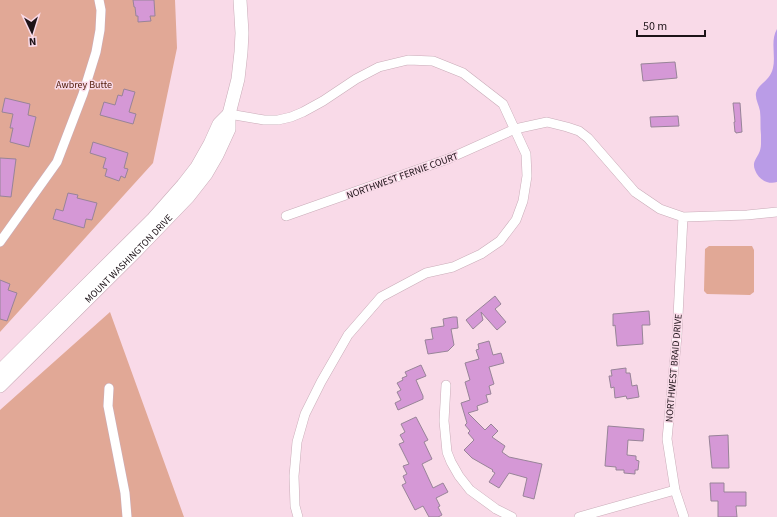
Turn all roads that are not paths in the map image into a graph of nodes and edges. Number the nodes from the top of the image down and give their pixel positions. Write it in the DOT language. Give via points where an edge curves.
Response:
graph roads {
  1 [pos="99,0"];
  2 [pos="240,0"];
  3 [pos="229,114"];
  4 [pos="515,129"];
  5 [pos="777,212"];
  6 [pos="286,216"];
  7 [pos="683,217"];
  8 [pos="0,242"];
  9 [pos="0,371"];
  10 [pos="446,385"];
  11 [pos="0,386"];
  12 [pos="109,388"];
  13 [pos="675,490"];
  14 [pos="127,517"];
  15 [pos="298,517"];
  16 [pos="512,517"];
  17 [pos="579,517"];
  18 [pos="684,517"];
  1 -- 8 [label="street" via="101,16 96,52 57,162"];
  2 -- 3 [label="main road, MOUNT WASHINGTON DRIVE" via="241,52 238,79"];
  3 -- 4 [label="street" via="264,120 291,117 379,67 408,60 433,61 463,73 503,104"];
  3 -- 9 [label="main road, MOUNT WASHINGTON DRIVE" via="219,124 196,167 178,191"];
  3 -- 11 [label="main road, MOUNT WASHINGTON DRIVE" via="229,129 206,174 188,197"];
  4 -- 6 [label="street, NORTHWEST FERNIE COURT" via="448,159"];
  4 -- 7 [label="street, NORTHWEST FERNIE COURT" via="547,122 579,131 635,192 660,209"];
  4 -- 15 [label="street" via="526,154 527,176 523,201 516,220 504,236 481,254 453,267 426,273 381,297 348,335 321,382 305,414 297,442 294,476"];
  5 -- 7 [label="street"];
  7 -- 13 [label="street, NORTHWEST BRAID DRIVE" via="677,336 667,439"];
  10 -- 16 [label="street" via="444,421 447,452 451,462 470,490"];
  12 -- 14 [label="street" via="108,406 125,493"];
  13 -- 17 [label="street"];
  13 -- 18 [label="street, NORTHWEST BRAID DRIVE"];
}
